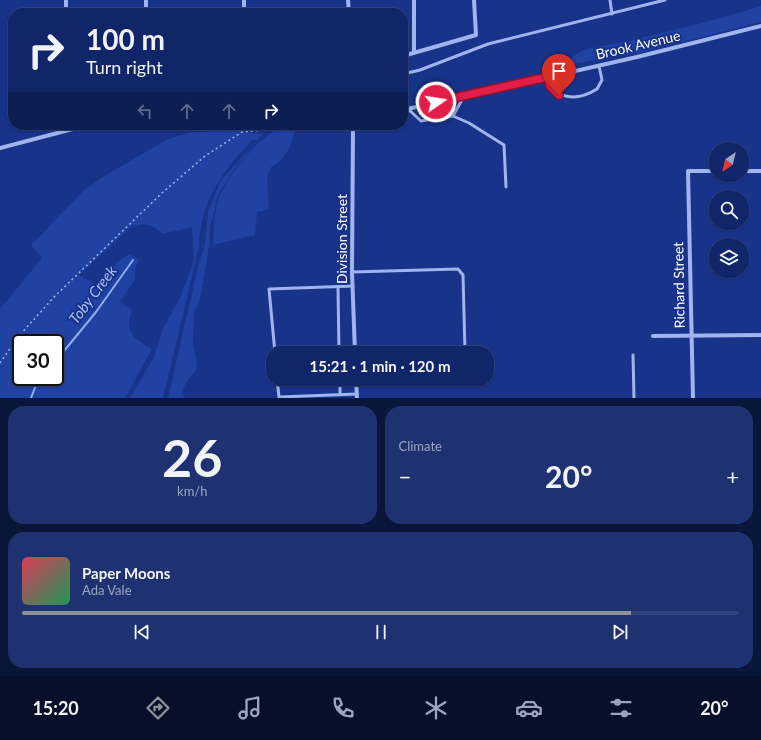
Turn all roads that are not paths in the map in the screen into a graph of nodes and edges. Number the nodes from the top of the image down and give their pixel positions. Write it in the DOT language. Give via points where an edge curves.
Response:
graph roads {
  1 [pos="414,0"];
  2 [pos="474,0"];
  3 [pos="610,0"];
  4 [pos="665,0"];
  5 [pos="612,14"];
  6 [pos="761,26"];
  7 [pos="414,53"];
  8 [pos="408,55"];
  9 [pos="599,66"];
  10 [pos="408,73"];
  11 [pos="547,77"];
  12 [pos="464,96"];
  13 [pos="408,109"];
  14 [pos="453,116"];
  15 [pos="59,130"];
  16 [pos="353,130"];
  17 [pos="0,148"];
  18 [pos="709,171"];
  19 [pos="749,171"];
  20 [pos="761,171"];
  21 [pos="506,187"];
  22 [pos="352,272"];
  23 [pos="353,286"];
  24 [pos="338,287"];
  25 [pos="761,335"];
  26 [pos="653,336"];
  27 [pos="691,336"];
  28 [pos="274,346"];
  29 [pos="340,346"];
  30 [pos="355,346"];
  31 [pos="465,346"];
  32 [pos="632,355"];
  33 [pos="277,386"];
  34 [pos="340,386"];
  35 [pos="356,386"];
  36 [pos="340,395"];
  37 [pos="357,396"];
  38 [pos="634,398"];
  39 [pos="693,398"];
  1 -- 7 [label="street"];
  2 -- 7 [label="street" via="476,35"];
  3 -- 5 [label="lane"];
  4 -- 5 [label="lane"];
  5 -- 10 [label="lane" via="488,44"];
  6 -- 9 [label="street, Brook Avenue"];
  7 -- 8 [label="street"];
  9 -- 11 [label="street, Brook Avenue"];
  9 -- 11 [label="lane" via="602,80 597,89 573,96 559,95 550,86"];
  11 -- 12 [label="street, Brook Avenue"];
  12 -- 13 [label="street, Brook Avenue"];
  12 -- 14 [label="lane"];
  13 -- 14 [label="lane" via="421,121"];
  14 -- 21 [label="lane" via="504,145"];
  15 -- 17 [label="street"];
  16 -- 22 [label="street, Division Street"];
  18 -- 27 [label="street, Richard Street" via="688,171"];
  19 -- 20 [label="street"];
  22 -- 23 [label="street, Division Street"];
  22 -- 31 [label="lane" via="458,269 463,275"];
  23 -- 24 [label="lane"];
  23 -- 30 [label="street, Division Street"];
  24 -- 28 [label="lane" via="269,289"];
  24 -- 29 [label="lane"];
  25 -- 27 [label="street"];
  26 -- 27 [label="street"];
  27 -- 39 [label="street, Richard Street"];
  32 -- 38 [label="lane"];
  33 -- 36 [label="lane" via="278,397"];
  34 -- 36 [label="lane"];
  35 -- 37 [label="street"];
  36 -- 37 [label="lane"];
}
